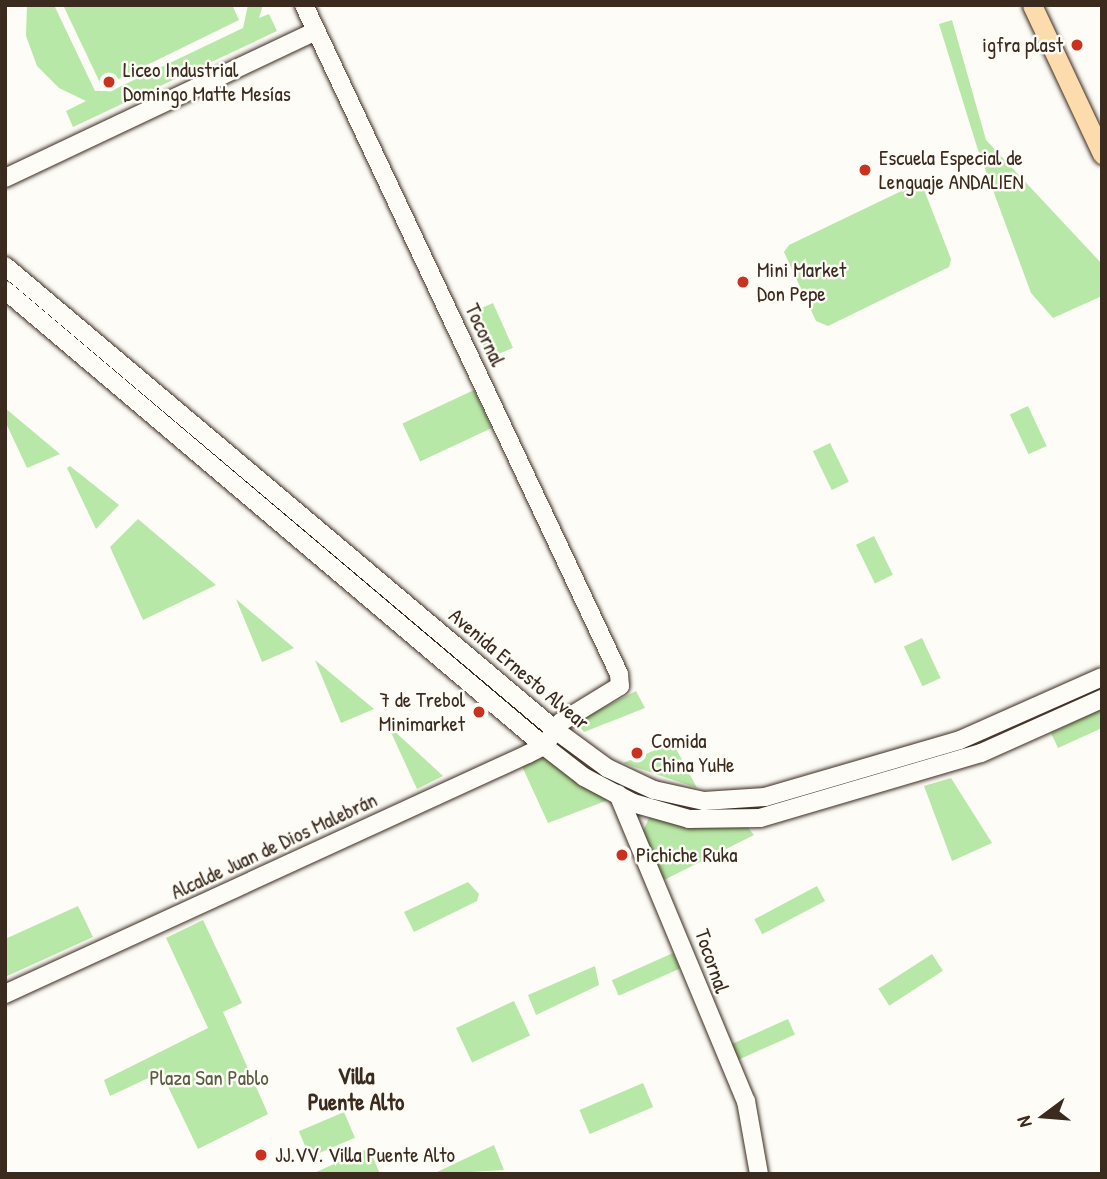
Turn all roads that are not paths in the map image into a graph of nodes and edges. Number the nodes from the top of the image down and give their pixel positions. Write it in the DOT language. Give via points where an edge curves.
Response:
graph roads {
  1 [pos="304,5"];
  2 [pos="1032,5"];
  3 [pos="316,31"];
  4 [pos="1102,154"];
  5 [pos="5,178"];
  6 [pos="5,266"];
  7 [pos="5,290"];
  8 [pos="1102,677"];
  9 [pos="1102,699"];
  10 [pos="554,729"];
  11 [pos="544,746"];
  12 [pos="607,768"];
  13 [pos="620,797"];
  14 [pos="647,808"];
  15 [pos="635,832"];
  16 [pos="5,994"];
  17 [pos="759,1174"];
  1 -- 3 [label="main road, Tocornal"];
  2 -- 4 [label="main road"];
  3 -- 5 [label="main road"];
  3 -- 10 [label="main road, Tocornal" via="619,674 620,686"];
  6 -- 10 [label="main road, Avenida Ernesto Alvear"];
  7 -- 11 [label="main road, Avenida Ernesto Alvear"];
  8 -- 12 [label="main road, Avenida Ernesto Alvear" via="960,740 751,800 687,799"];
  9 -- 14 [label="main road, Avenida Ernesto Alvear" via="981,753 775,814 708,821"];
  10 -- 11 [label="main road"];
  10 -- 12 [label="main road, Avenida Ernesto Alvear"];
  11 -- 13 [label="main road, Avenida Ernesto Alvear"];
  11 -- 16 [label="main road, Alcalde Juan de Dios Malebrán"];
  12 -- 13 [label="main road, Tocornal"];
  13 -- 14 [label="main road, Avenida Ernesto Alvear"];
  13 -- 15 [label="main road, Tocornal"];
  14 -- 15 [label="main road"];
  15 -- 17 [label="main road, Tocornal" via="674,918 687,971 747,1101"];
}
